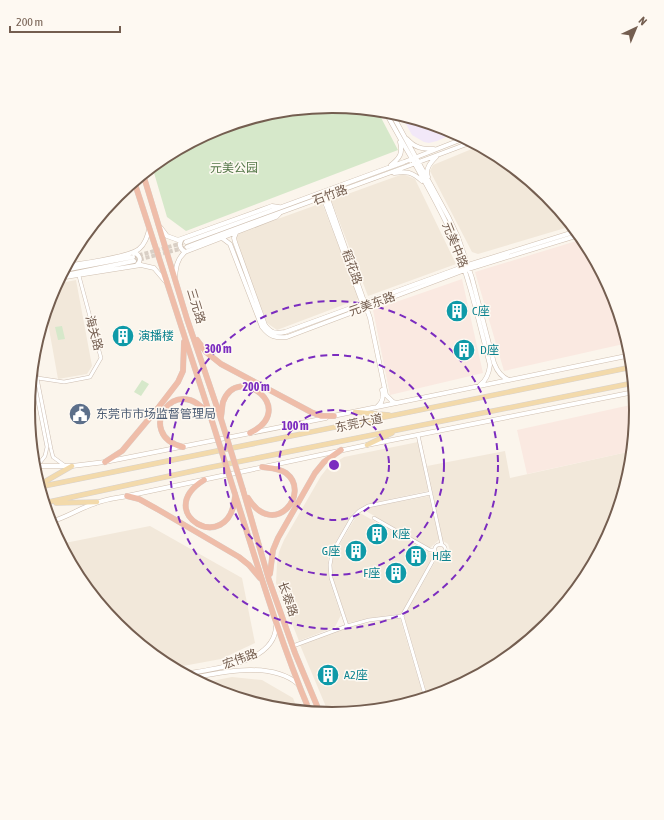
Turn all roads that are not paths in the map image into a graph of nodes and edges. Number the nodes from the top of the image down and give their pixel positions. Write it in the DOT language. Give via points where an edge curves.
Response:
graph roads {
  1 [pos="390,119"];
  2 [pos="394,120"];
  3 [pos="400,135"];
  4 [pos="457,141"];
  5 [pos="465,145"];
  6 [pos="436,149"];
  7 [pos="440,154"];
  8 [pos="413,158"];
  9 [pos="416,163"];
  10 [pos="385,168"];
  11 [pos="388,174"];
  12 [pos="145,179"];
  13 [pos="428,184"];
  14 [pos="136,187"];
  15 [pos="325,196"];
  16 [pos="282,212"];
  17 [pos="159,225"];
  18 [pos="149,230"];
  19 [pos="236,233"];
  20 [pos="571,233"];
  21 [pos="573,237"];
  22 [pos="222,238"];
  23 [pos="184,240"];
  24 [pos="187,247"];
  25 [pos="185,252"];
  26 [pos="134,259"];
  27 [pos="73,265"];
  28 [pos="466,267"];
  29 [pos="71,269"];
  30 [pos="68,275"];
  31 [pos="79,276"];
  32 [pos="67,277"];
  33 [pos="175,278"];
  34 [pos="168,284"];
  35 [pos="365,305"];
  36 [pos="192,334"];
  37 [pos="184,335"];
  38 [pos="624,356"];
  39 [pos="623,368"];
  40 [pos="37,378"];
  41 [pos="509,380"];
  42 [pos="627,384"];
  43 [pos="478,386"];
  44 [pos="36,388"];
  45 [pos="36,389"];
  46 [pos="628,393"];
  47 [pos="398,403"];
  48 [pos="377,407"];
  49 [pos="355,412"];
  50 [pos="395,415"];
  51 [pos="334,416"];
  52 [pos="221,420"];
  53 [pos="212,421"];
  54 [pos="399,429"];
  55 [pos="250,433"];
  56 [pos="418,435"];
  57 [pos="367,445"];
  58 [pos="183,447"];
  59 [pos="341,450"];
  60 [pos="40,462"];
  61 [pos="105,462"];
  62 [pos="41,466"];
  63 [pos="65,466"];
  64 [pos="72,466"];
  65 [pos="262,467"];
  66 [pos="204,480"];
  67 [pos="44,483"];
  68 [pos="45,485"];
  69 [pos="243,490"];
  70 [pos="431,493"];
  71 [pos="235,494"];
  72 [pos="127,496"];
  73 [pos="50,502"];
  74 [pos="97,502"];
  75 [pos="50,503"];
  76 [pos="374,518"];
  77 [pos="57,520"];
  78 [pos="442,545"];
  79 [pos="434,550"];
  80 [pos="436,555"];
  81 [pos="270,580"];
  82 [pos="263,583"];
  83 [pos="402,616"];
  84 [pos="276,622"];
  85 [pos="347,626"];
  86 [pos="293,646"];
  87 [pos="194,672"];
  88 [pos="202,676"];
  89 [pos="298,684"];
  90 [pos="424,692"];
  91 [pos="307,705"];
  92 [pos="317,706"];
  1 -- 3 [label="street, 元美中路"];
  2 -- 3 [label="street, 元美中路"];
  3 -- 6 [label="street" via="418,148"];
  3 -- 8 [label="street, 元美中路"];
  3 -- 10 [label="street" via="400,156"];
  4 -- 6 [label="street, 石竹路"];
  5 -- 7 [label="street, 石竹路"];
  6 -- 8 [label="street, 石竹路"];
  7 -- 9 [label="street, 石竹路"];
  7 -- 13 [label="street" via="427,169"];
  8 -- 9 [label="street, 元美中路"];
  8 -- 10 [label="street, 石竹路"];
  9 -- 11 [label="street, 石竹路"];
  9 -- 13 [label="street, 元美中路"];
  10 -- 23 [label="street, 石竹路"];
  11 -- 13 [label="street" via="407,172"];
  11 -- 15 [label="street, 石竹路"];
  12 -- 17 [label="highway, 三元路"];
  13 -- 28 [label="street, 元美中路" via="449,218"];
  14 -- 18 [label="highway, 三元路"];
  15 -- 16 [label="street, 石竹路"];
  15 -- 35 [label="street, 稻花路"];
  16 -- 19 [label="street" via="276,217"];
  16 -- 24 [label="street, 石竹路"];
  17 -- 23 [label="street" via="164,234"];
  17 -- 33 [label="highway, 三元路"];
  18 -- 26 [label="street"];
  18 -- 34 [label="highway, 三元路"];
  19 -- 22 [label="street"];
  19 -- 35 [label="street, 元美东路" via="235,242 250,286 265,325 273,333 285,332"];
  20 -- 28 [label="street, 元美东路"];
  21 -- 28 [label="street, 元美东路"];
  22 -- 25 [label="street"];
  22 -- 35 [label="street, 元美东路" via="230,244 262,327 272,337 287,336"];
  23 -- 25 [label="street" via="180,242 180,246"];
  25 -- 33 [label="street" via="176,264"];
  26 -- 27 [label="street" via="109,259"];
  26 -- 29 [label="street"];
  26 -- 30 [label="street"];
  26 -- 31 [label="street"];
  26 -- 34 [label="street" via="154,268"];
  28 -- 35 [label="street, 元美东路"];
  28 -- 41 [label="street, 元美中路" via="496,369 502,377"];
  28 -- 43 [label="street, 元美中路" via="490,365 485,381"];
  31 -- 32 [label="street"];
  31 -- 40 [label="street, 海关路" via="101,358 90,377 64,382"];
  33 -- 36 [label="highway, 三元路"];
  34 -- 37 [label="highway, 三元路"];
  35 -- 47 [label="street, 稻花路" via="386,395"];
  35 -- 48 [label="street, 稻花路" via="384,396"];
  36 -- 51 [label="highway" via="206,352 221,364 311,412 321,416"];
  36 -- 52 [label="highway, 三元路"];
  37 -- 53 [label="highway, 三元路"];
  37 -- 61 [label="highway" via="183,370 178,382 122,451"];
  38 -- 41 [label="street"];
  39 -- 50 [label="main road, 东莞大道"];
  41 -- 43 [label="street"];
  42 -- 54 [label="main road, 东莞大道"];
  43 -- 47 [label="street"];
  44 -- 63 [label="street" via="50,449 53,457"];
  45 -- 60 [label="street" via="47,447 45,456"];
  46 -- 56 [label="street"];
  47 -- 48 [label="street"];
  48 -- 49 [label="street"];
  49 -- 50 [label="main road"];
  49 -- 51 [label="street"];
  50 -- 68 [label="main road, 东莞大道"];
  51 -- 55 [label="street"];
  52 -- 55 [label="highway" via="223,402 232,391 244,386 255,388 266,399 269,412 262,426"];
  52 -- 69 [label="highway, 三元路, bridge"];
  53 -- 58 [label="highway" via="202,408 190,400 184,398 171,402 160,417 161,429 169,441"];
  53 -- 71 [label="highway, 三元路, bridge"];
  54 -- 57 [label="main road"];
  54 -- 73 [label="main road, 东莞大道"];
  55 -- 58 [label="street"];
  56 -- 57 [label="street"];
  56 -- 70 [label="street"];
  57 -- 59 [label="street"];
  58 -- 61 [label="street"];
  59 -- 65 [label="street"];
  59 -- 81 [label="highway" via="319,468 278,538 271,556"];
  61 -- 64 [label="street"];
  62 -- 63 [label="street"];
  63 -- 64 [label="street"];
  64 -- 67 [label="main road"];
  65 -- 66 [label="street"];
  65 -- 69 [label="highway" via="276,468 292,480 295,489 289,507 278,514 261,513"];
  66 -- 71 [label="highway" via="190,491 186,499 186,510 196,524 213,527 225,522 232,510"];
  66 -- 72 [label="street"];
  69 -- 81 [label="highway, 长泰路"];
  70 -- 78 [label="street"];
  70 -- 85 [label="street" via="368,506 352,518 332,553 330,566 331,578"];
  71 -- 82 [label="highway, 长泰路"];
  72 -- 74 [label="street"];
  72 -- 82 [label="highway" via="157,509 239,557"];
  74 -- 75 [label="main road"];
  74 -- 77 [label="street"];
  76 -- 79 [label="street"];
  78 -- 79 [label="street" via="436,546"];
  78 -- 80 [label="street" via="445,549 444,554"];
  79 -- 80 [label="street"];
  80 -- 83 [label="street"];
  81 -- 86 [label="highway, 长泰路"];
  82 -- 84 [label="highway, 长泰路"];
  83 -- 85 [label="street"];
  83 -- 90 [label="street"];
  84 -- 87 [label="street, 宏伟路" via="275,636 257,655 228,666"];
  84 -- 89 [label="highway, 长泰路"];
  85 -- 86 [label="street"];
  86 -- 92 [label="highway, 长泰路"];
  88 -- 89 [label="street, 宏伟路" via="262,671 284,674"];
  89 -- 91 [label="highway, 长泰路"];
}
